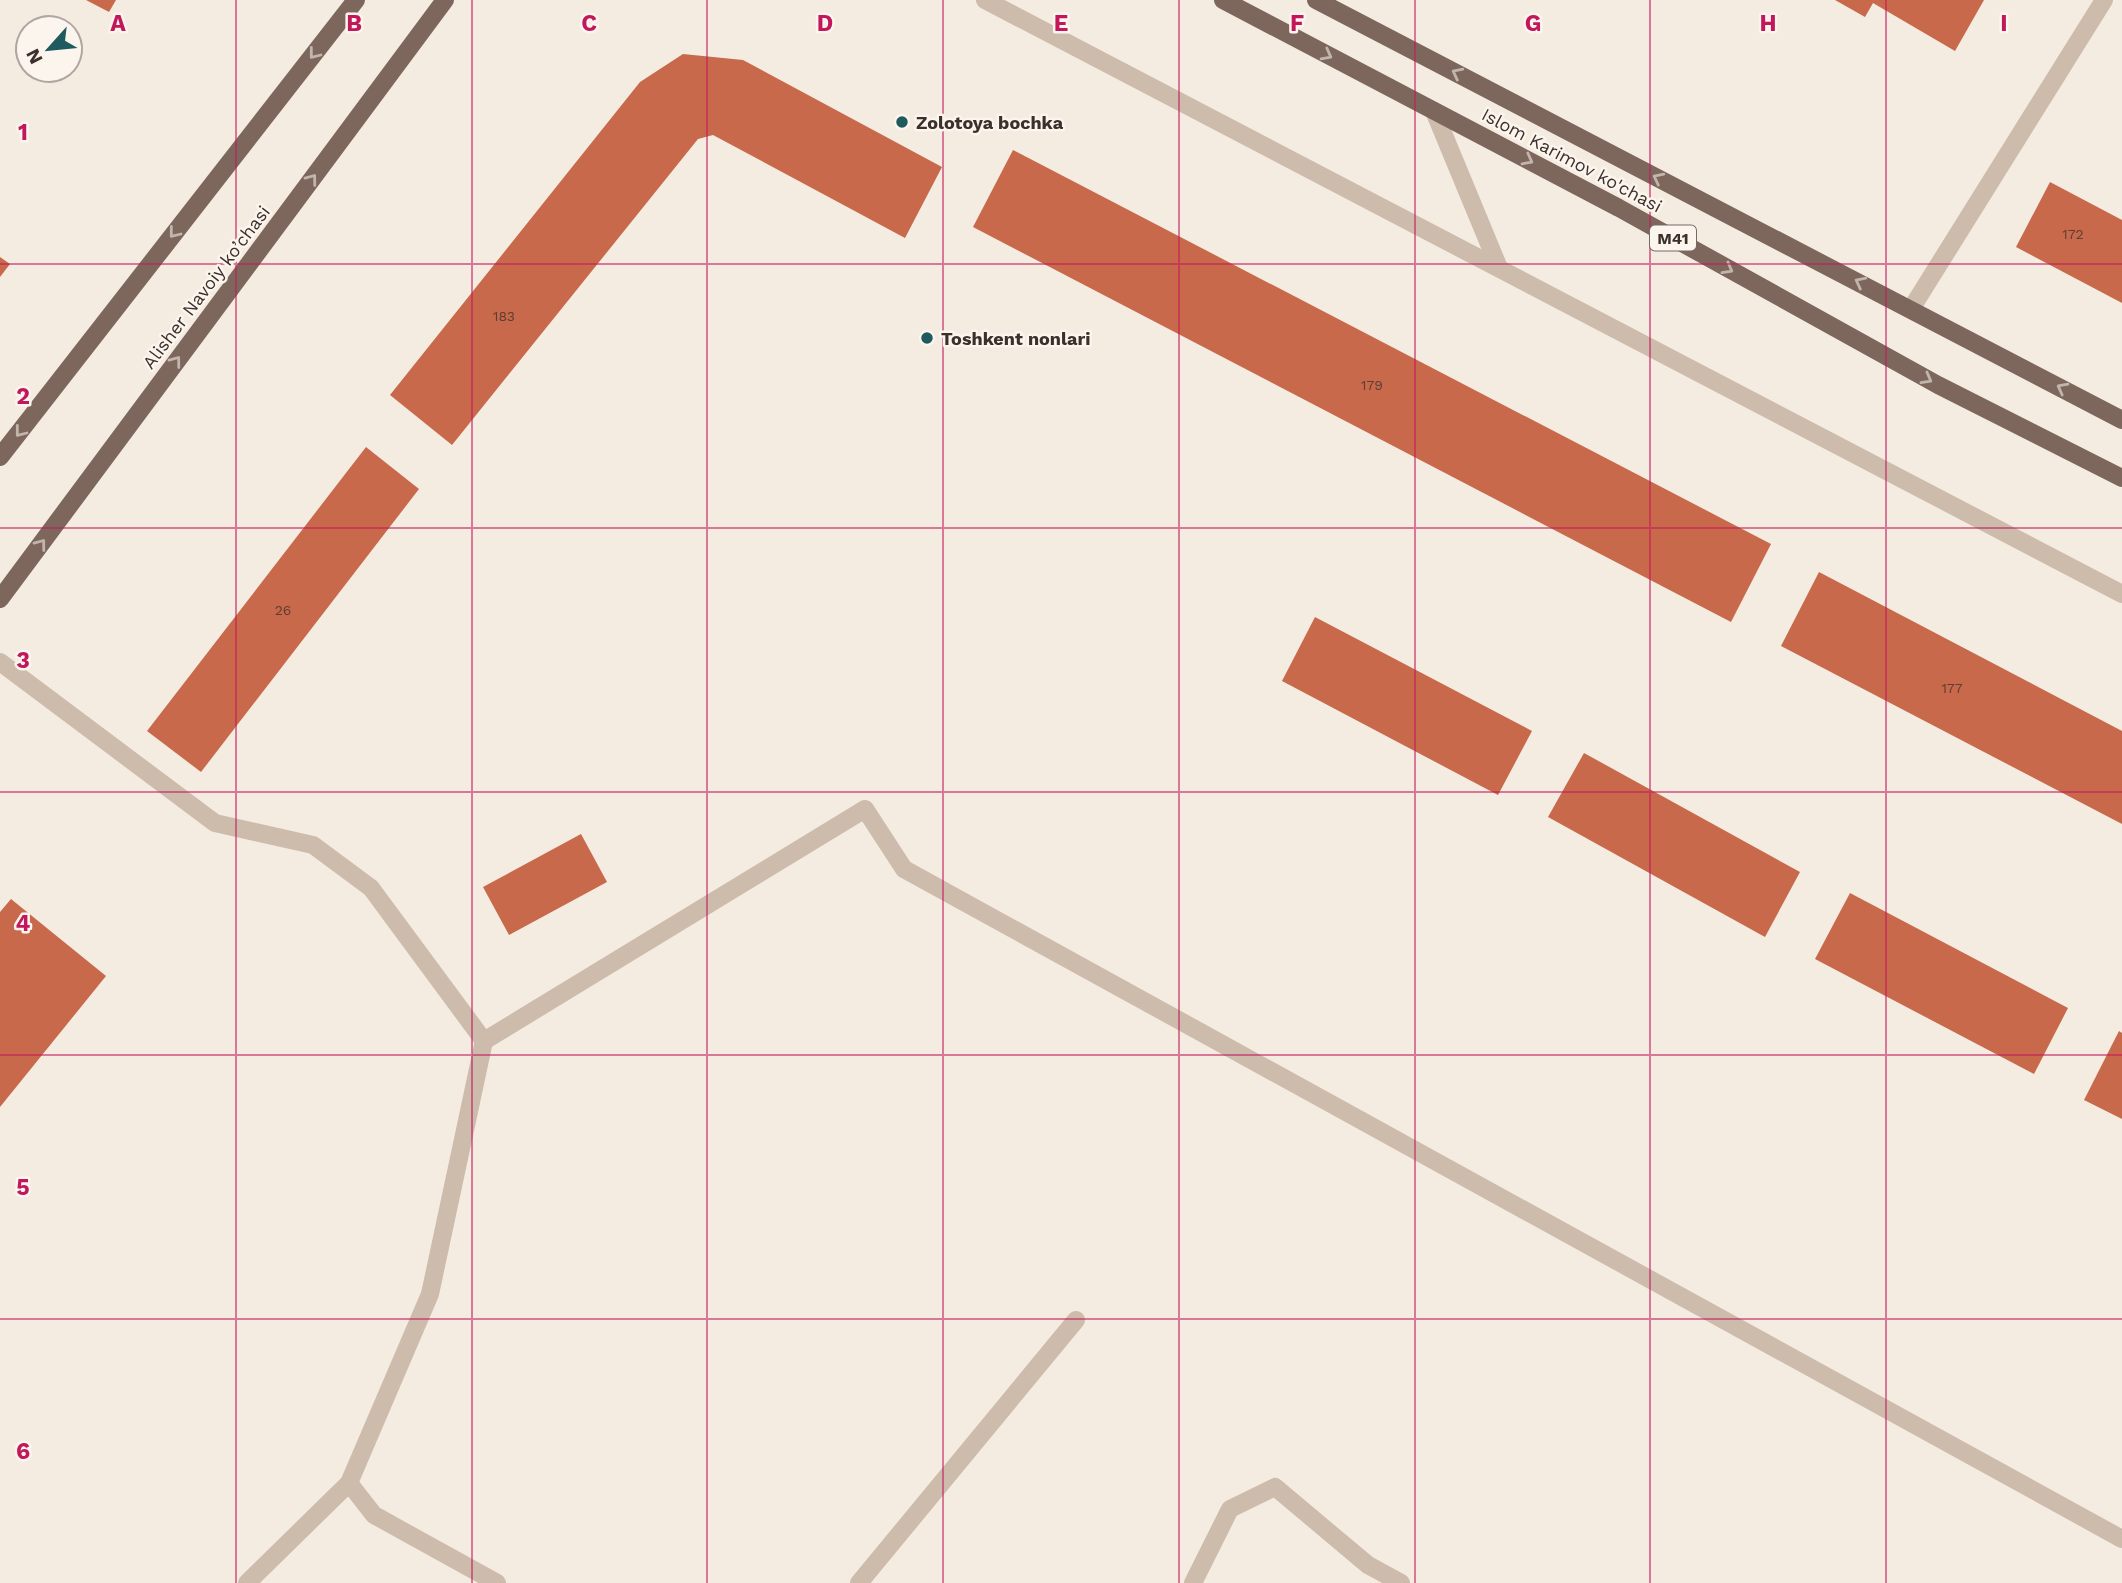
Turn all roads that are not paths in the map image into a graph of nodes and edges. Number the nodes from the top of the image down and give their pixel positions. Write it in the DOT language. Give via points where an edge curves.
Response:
graph roads {
  1 [pos="356,0"];
  2 [pos="445,0"];
  3 [pos="985,0"];
  4 [pos="1223,0"];
  5 [pos="1316,0"];
  6 [pos="2105,0"];
  7 [pos="1434,111"];
  8 [pos="1499,268"];
  9 [pos="1912,309"];
  10 [pos="2122,420"];
  11 [pos="0,457"];
  12 [pos="2122,478"];
  13 [pos="2122,594"];
  14 [pos="0,599"];
  15 [pos="0,662"];
  16 [pos="484,1041"];
  17 [pos="1076,1320"];
  18 [pos="349,1483"];
  19 [pos="2122,1539"];
  20 [pos="247,1583"];
  21 [pos="497,1583"];
  22 [pos="859,1583"];
  23 [pos="1192,1583"];
  24 [pos="1401,1583"];
  1 -- 11 [label="main road, one-way"];
  14 -- 2 [label="main road, Alisher Navoiy ko’chasi, one-way"];
  3 -- 8 [label="street"];
  4 -- 7 [label="main road, Islom Karimov ko'chasi / M41, one-way"];
  9 -- 5 [label="main road, Islom Karimov ko'chasi / M41, one-way"];
  6 -- 9 [label="street"];
  7 -- 8 [label="street"];
  7 -- 12 [label="main road, Islom Karimov ko'chasi / M41, one-way" via="1938,385"];
  8 -- 13 [label="street"];
  10 -- 9 [label="main road, Islom Karimov ko'chasi / M41, one-way"];
  15 -- 16 [label="street" via="215,823 313,845 371,888"];
  16 -- 18 [label="street" via="430,1294"];
  16 -- 19 [label="street" via="865,810 904,869"];
  17 -- 22 [label="street"];
  18 -- 20 [label="street"];
  18 -- 21 [label="street" via="374,1515"];
  23 -- 24 [label="street" via="1230,1509 1275,1487 1368,1564"];
}
